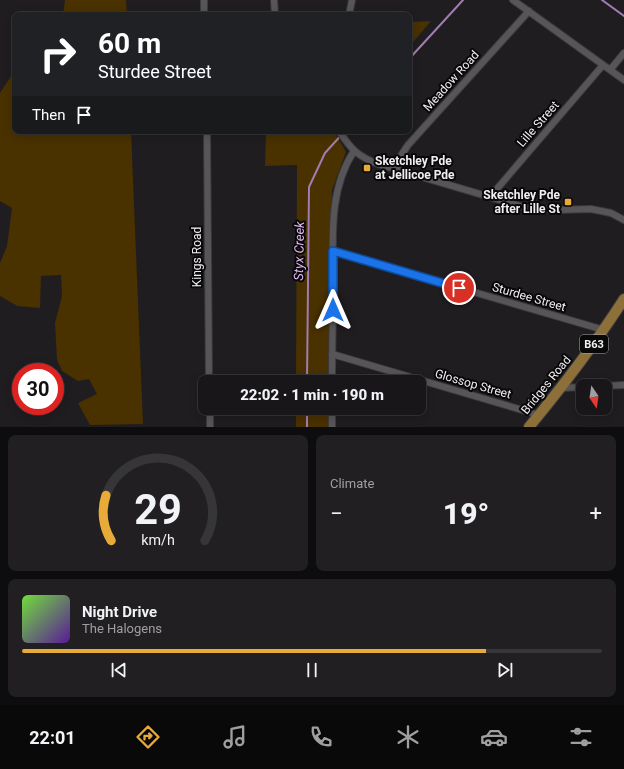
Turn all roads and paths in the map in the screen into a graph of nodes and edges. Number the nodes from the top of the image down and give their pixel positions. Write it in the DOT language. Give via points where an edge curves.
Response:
graph roads {
  1 [pos="204,0"];
  2 [pos="274,0"];
  3 [pos="352,0"];
  4 [pos="513,0"];
  5 [pos="529,11"];
  6 [pos="204,12"];
  7 [pos="274,12"];
  8 [pos="350,12"];
  9 [pos="624,53"];
  10 [pos="603,65"];
  11 [pos="610,70"];
  12 [pos="624,80"];
  13 [pos="207,134"];
  14 [pos="341,134"];
  15 [pos="354,151"];
  16 [pos="393,168"];
  17 [pos="490,197"];
  18 [pos="624,220"];
  19 [pos="333,251"];
  20 [pos="624,299"];
  21 [pos="604,330"];
  22 [pos="332,354"];
  23 [pos="209,375"];
  24 [pos="332,375"];
  25 [pos="624,385"];
  26 [pos="612,386"];
  27 [pos="576,387"];
  28 [pos="561,388"];
  29 [pos="210,415"];
  30 [pos="332,415"];
  31 [pos="539,415"];
  32 [pos="210,427"];
  33 [pos="332,427"];
  34 [pos="529,427"];
  1 -- 6 [label="street"];
  2 -- 7 [label="street"];
  3 -- 8 [label="street"];
  4 -- 5 [label="street"];
  5 -- 10 [label="street"];
  5 -- 16 [label="street, Meadow Road" via="408,145"];
  9 -- 11 [label="street"];
  10 -- 11 [label="street"];
  10 -- 17 [label="street, Lille Street"];
  11 -- 12 [label="street"];
  13 -- 23 [label="street, Kings Road"];
  14 -- 15 [label="street"];
  15 -- 16 [label="street" via="369,161"];
  15 -- 19 [label="street" via="336,193"];
  16 -- 17 [label="street"];
  17 -- 18 [label="street" via="536,209 602,210"];
  19 -- 21 [label="street, Sturdee Street"];
  19 -- 22 [label="street"];
  20 -- 21 [label="main road, Bridges Road / B63"];
  21 -- 28 [label="main road, Bridges Road / B63"];
  22 -- 24 [label="street"];
  22 -- 31 [label="street, Glossop Street"];
  25 -- 26 [label="street"];
  27 -- 28 [label="street"];
  28 -- 31 [label="main road, Bridges Road / B63"];
  29 -- 32 [label="street"];
  30 -- 33 [label="street"];
  31 -- 34 [label="main road, Bridges Road / B63"];
}
